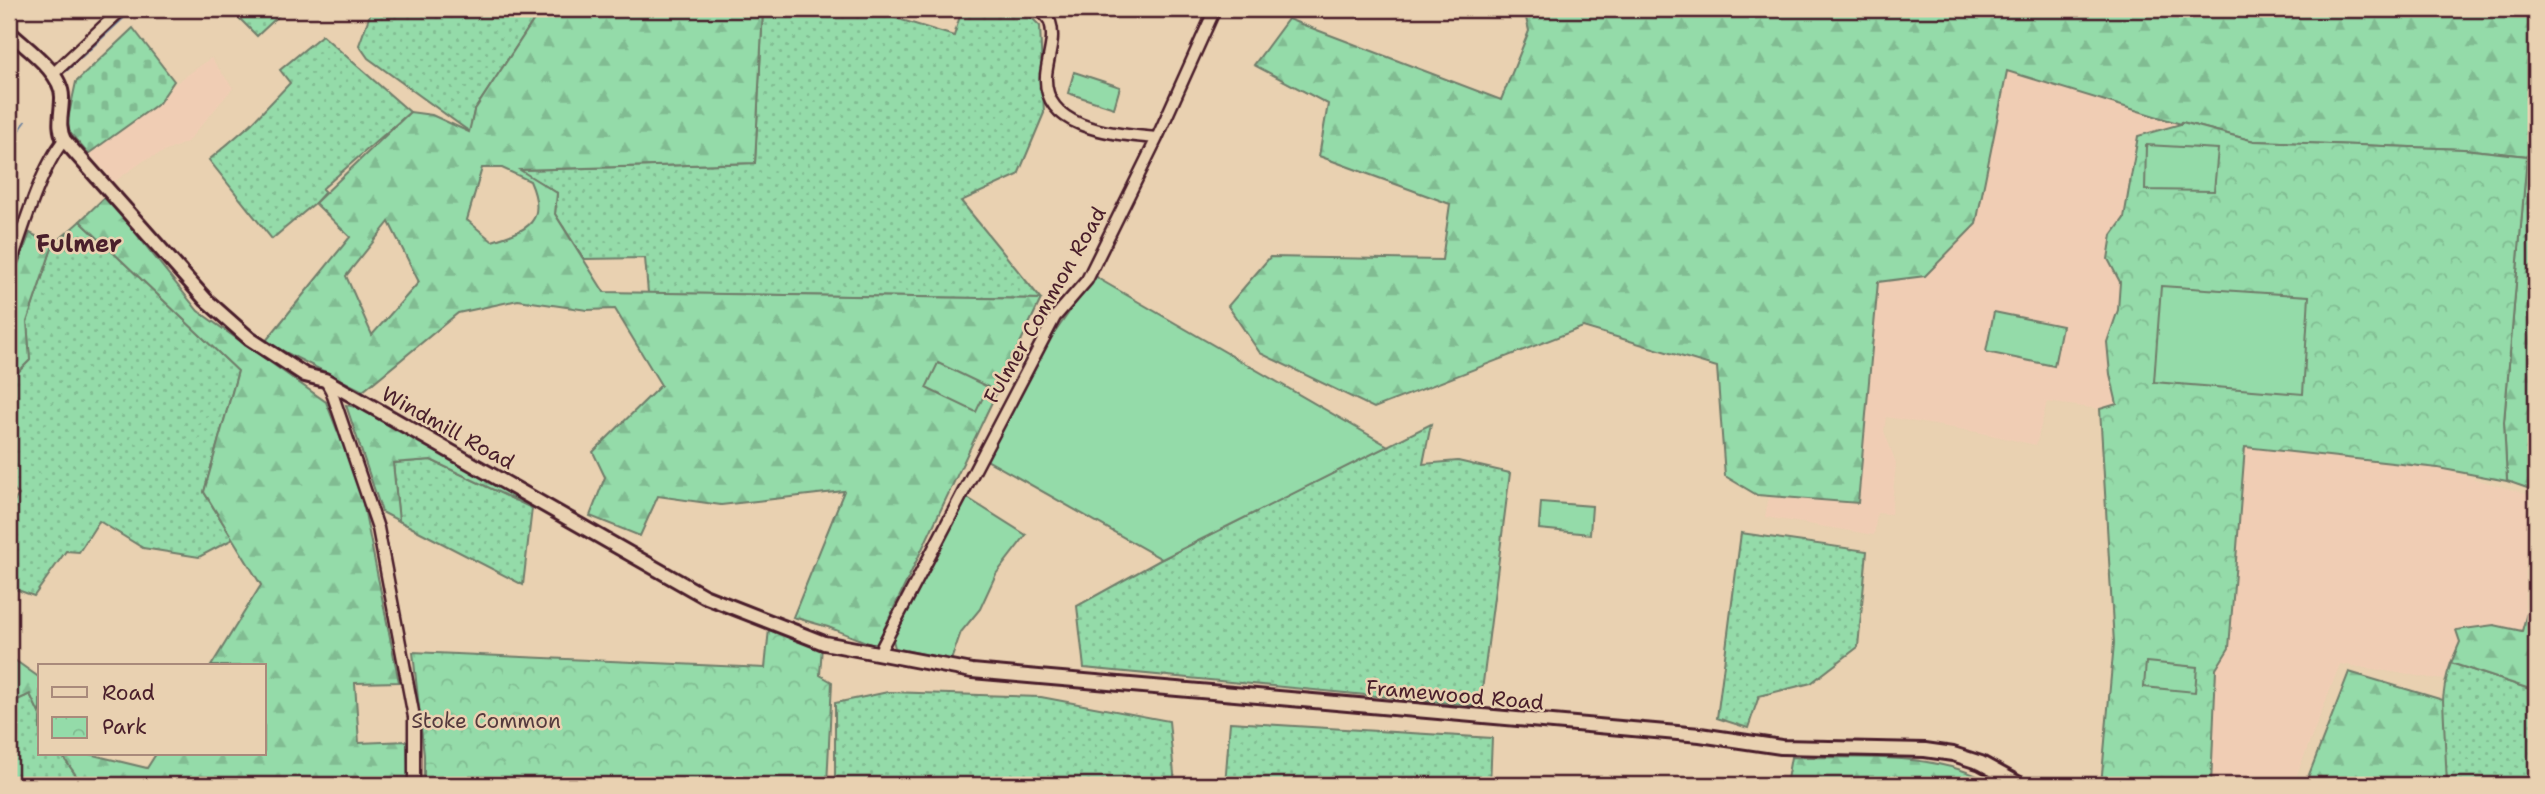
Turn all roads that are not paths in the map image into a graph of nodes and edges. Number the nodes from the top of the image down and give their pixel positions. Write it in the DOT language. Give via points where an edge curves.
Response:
graph roads {
  1 [pos="122,9"];
  2 [pos="1040,9"];
  3 [pos="1215,9"];
  4 [pos="9,32"];
  5 [pos="53,74"];
  6 [pos="1157,138"];
  7 [pos="64,140"];
  8 [pos="9,269"];
  9 [pos="326,380"];
  10 [pos="879,653"];
  11 [pos="414,785"];
  12 [pos="2021,785"];
  1 -- 5 [label="street"];
  2 -- 6 [label="street" via="1050,22 1048,97 1068,119 1112,134"];
  3 -- 6 [label="street, Fulmer Common Road"];
  4 -- 5 [label="street"];
  5 -- 7 [label="street" via="62,96 59,125"];
  6 -- 10 [label="street, Fulmer Common Road" via="1087,280 1055,317"];
  7 -- 8 [label="street" via="32,203"];
  7 -- 9 [label="street, Windmill Road" via="206,300 250,339 305,375"];
  9 -- 10 [label="street, Windmill Road" via="704,596 824,643"];
  9 -- 11 [label="street" via="378,528 414,717"];
  10 -- 12 [label="street, Framewood Road" via="972,671 1781,747 1925,750 1981,764"];
}
